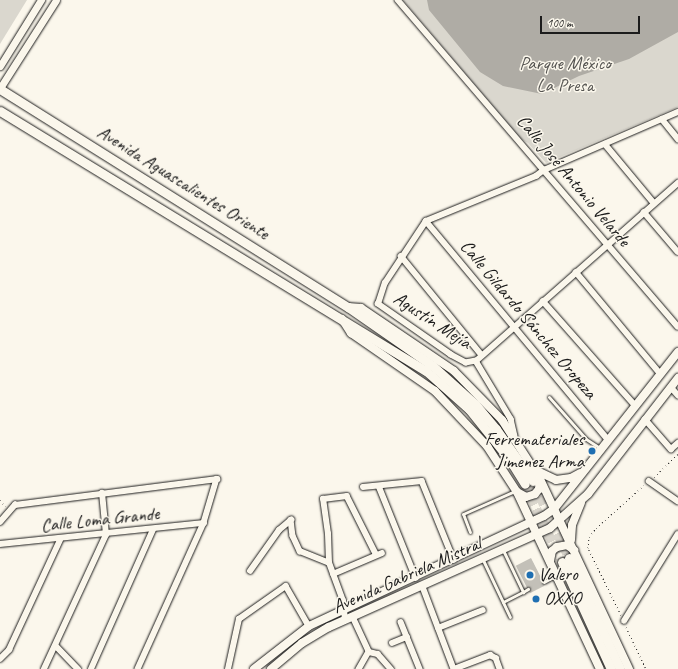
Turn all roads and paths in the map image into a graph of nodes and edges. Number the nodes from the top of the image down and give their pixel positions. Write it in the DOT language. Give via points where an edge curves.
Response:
graph roads {
  1 [pos="41,0"];
  2 [pos="56,0"];
  3 [pos="398,0"];
  4 [pos="3,58"];
  5 [pos="0,66"];
  6 [pos="0,89"];
  7 [pos="0,111"];
  8 [pos="678,112"];
  9 [pos="662,119"];
  10 [pos="678,140"];
  11 [pos="605,144"];
  12 [pos="544,170"];
  13 [pos="678,182"];
  14 [pos="654,203"];
  15 [pos="644,212"];
  16 [pos="426,221"];
  17 [pos="608,244"];
  18 [pos="678,252"];
  19 [pos="402,256"];
  20 [pos="576,272"];
  21 [pos="543,301"];
  22 [pos="348,307"];
  23 [pos="342,319"];
  24 [pos="513,327"];
  25 [pos="678,328"];
  26 [pos="678,352"];
  27 [pos="481,354"];
  28 [pos="476,361"];
  29 [pos="660,373"];
  30 [pos="678,378"];
  31 [pos="671,386"];
  32 [pos="678,395"];
  33 [pos="549,397"];
  34 [pos="635,405"];
  35 [pos="645,419"];
  36 [pos="607,438"];
  37 [pos="516,440"];
  38 [pos="678,443"];
  39 [pos="600,448"];
  40 [pos="678,454"];
  41 [pos="533,467"];
  42 [pos="584,470"];
  43 [pos="533,481"];
  44 [pos="649,481"];
  45 [pos="379,486"];
  46 [pos="363,487"];
  47 [pos="516,491"];
  48 [pos="102,493"];
  49 [pos="583,499"];
  50 [pos="0,500"];
  51 [pos="678,501"];
  52 [pos="554,509"];
  53 [pos="9,511"];
  54 [pos="561,520"];
  55 [pos="0,522"];
  56 [pos="204,523"];
  57 [pos="531,523"];
  58 [pos="153,530"];
  59 [pos="470,532"];
  60 [pos="678,534"];
  61 [pos="106,535"];
  62 [pos="537,535"];
  63 [pos="60,540"];
  64 [pos="571,540"];
  65 [pos="0,544"];
  66 [pos="503,550"];
  67 [pos="382,553"];
  68 [pos="376,554"];
  69 [pos="569,558"];
  70 [pos="454,560"];
  71 [pos="483,560"];
  72 [pos="329,563"];
  73 [pos="552,565"];
  74 [pos="250,571"];
  75 [pos="333,574"];
  76 [pos="557,576"];
  77 [pos="416,578"];
  78 [pos="544,582"];
  79 [pos="423,587"];
  80 [pos="528,589"];
  81 [pos="523,592"];
  82 [pos="503,602"];
  83 [pos="345,610"];
  84 [pos="483,610"];
  85 [pos="353,617"];
  86 [pos="510,617"];
  87 [pos="345,620"];
  88 [pos="624,620"];
  89 [pos="401,622"];
  90 [pos="309,626"];
  91 [pos="438,628"];
  92 [pos="407,637"];
  93 [pos="392,643"];
  94 [pos="56,646"];
  95 [pos="369,652"];
  96 [pos="0,659"];
  97 [pos="44,669"];
  98 [pos="78,669"];
  99 [pos="91,669"];
  100 [pos="138,669"];
  101 [pos="228,669"];
  102 [pos="254,669"];
  103 [pos="271,669"];
  104 [pos="359,669"];
  105 [pos="391,669"];
  106 [pos="420,669"];
  107 [pos="454,669"];
  108 [pos="500,669"];
  109 [pos="600,669"];
  110 [pos="611,669"];
  111 [pos="620,669"];
  112 [pos="629,669"];
  113 [pos="646,669"];
  1 -- 4 [label="street"];
  2 -- 6 [label="street"];
  3 -- 12 [label="street, Calle José Antonio Velarde"];
  4 -- 5 [label="street"];
  6 -- 22 [label="main road, Avenida Aguascalientes Oriente"];
  7 -- 23 [label="main road, Avenida Aguascalientes Oriente"];
  8 -- 9 [label="street"];
  9 -- 10 [label="street"];
  9 -- 11 [label="street"];
  11 -- 12 [label="street"];
  11 -- 14 [label="street"];
  12 -- 16 [label="street" via="536,176"];
  12 -- 17 [label="street, Calle José Antonio Velarde"];
  13 -- 14 [label="street"];
  14 -- 15 [label="street"];
  15 -- 17 [label="street"];
  15 -- 18 [label="street"];
  16 -- 19 [label="street"];
  16 -- 24 [label="street, Calle Gildardo Sánchez Oropeza"];
  17 -- 20 [label="street"];
  17 -- 25 [label="street, Calle José Antonio Velarde"];
  19 -- 27 [label="street"];
  19 -- 28 [label="street, Agustín Mejía" via="385,282 378,304 450,355 466,363"];
  20 -- 21 [label="street"];
  20 -- 29 [label="street"];
  21 -- 24 [label="street"];
  21 -- 34 [label="street"];
  22 -- 37 [label="main road, Avenida Aguascalientes Oriente" via="361,308 454,371 489,405"];
  22 -- 43 [label="main road, Avenida Aguascalientes Oriente" via="455,385 496,428"];
  23 -- 43 [label="main road, Avenida Aguascalientes Oriente" via="398,352 449,390"];
  23 -- 47 [label="main road, Avenida Aguascalientes Oriente" via="351,333 420,379 457,412 487,446"];
  24 -- 27 [label="street"];
  24 -- 36 [label="street, Calle Gildardo Sánchez Oropeza"];
  26 -- 29 [label="main road"];
  27 -- 28 [label="street"];
  28 -- 37 [label="street, Agustín Mejía" via="511,418"];
  29 -- 34 [label="main road"];
  30 -- 31 [label="main road"];
  31 -- 32 [label="street"];
  31 -- 35 [label="main road"];
  33 -- 39 [label="lane" via="586,439"];
  34 -- 36 [label="main road"];
  35 -- 38 [label="street" via="671,449"];
  35 -- 49 [label="main road"];
  36 -- 39 [label="main road"];
  37 -- 41 [label="main road, Avenida Aguascalientes Oriente"];
  39 -- 42 [label="main road"];
  40 -- 44 [label="path"];
  41 -- 42 [label="main road" via="546,477 556,480 571,478"];
  41 -- 43 [label="main road, Avenida Aguascalientes Oriente"];
  42 -- 52 [label="main road"];
  43 -- 47 [label="main road" via="541,486 535,494 526,497"];
  43 -- 52 [label="main road, Avenida Aguascalientes Oriente"];
  44 -- 51 [label="street"];
  44 -- 88 [label="path" via="589,537 588,548"];
  45 -- 46 [label="street"];
  45 -- 70 [label="street" via="422,481"];
  45 -- 77 [label="street"];
  47 -- 57 [label="main road, Avenida Aguascalientes Oriente"];
  47 -- 59 [label="lane" via="463,514"];
  48 -- 53 [label="street" via="15,505"];
  48 -- 56 [label="street" via="217,479"];
  48 -- 61 [label="street"];
  49 -- 54 [label="main road, Avenida Gabriela Mistral"];
  49 -- 64 [label="main road" via="572,525"];
  50 -- 53 [label="path"];
  52 -- 54 [label="main road, Avenida Aguascalientes Oriente"];
  52 -- 57 [label="main road, Avenida Gabriela Mistral"];
  53 -- 55 [label="street"];
  54 -- 62 [label="main road, Avenida Gabriela Mistral"];
  54 -- 64 [label="main road, Avenida Aguascalientes Oriente"];
  56 -- 58 [label="street, Calle Loma Grande"];
  56 -- 100 [label="street"];
  57 -- 62 [label="main road, Avenida Aguascalientes Oriente"];
  57 -- 70 [label="main road, Avenida Gabriela Mistral" via="476,546"];
  58 -- 61 [label="street, Calle Loma Grande"];
  58 -- 99 [label="street"];
  60 -- 88 [label="street"];
  61 -- 63 [label="street, Calle Loma Grande"];
  61 -- 94 [label="street"];
  62 -- 66 [label="main road, Avenida Gabriela Mistral"];
  62 -- 73 [label="main road, Avenida Aguascalientes Oriente"];
  63 -- 65 [label="street, Calle Loma Grande"];
  63 -- 96 [label="street" via="9,650"];
  64 -- 69 [label="main road, Avenida Aguascalientes Oriente"];
  66 -- 71 [label="main road, Avenida Gabriela Mistral"];
  66 -- 81 [label="lane"];
  67 -- 68 [label="street"];
  68 -- 72 [label="street" via="347,496 322,499 328,534"];
  68 -- 75 [label="street"];
  69 -- 73 [label="main road" via="567,545 557,547 550,555"];
  69 -- 110 [label="main road, Avenida Aguascalientes Oriente"];
  69 -- 111 [label="main road, Avenida Aguascalientes Oriente"];
  69 -- 112 [label="main road, Avenida Aguascalientes Oriente"];
  70 -- 77 [label="main road, Avenida Gabriela Mistral"];
  71 -- 79 [label="main road, Avenida Gabriela Mistral"];
  71 -- 82 [label="lane"];
  72 -- 74 [label="street" via="300,551 293,536 291,520 279,530"];
  72 -- 75 [label="street"];
  73 -- 76 [label="main road, Avenida Aguascalientes Oriente"];
  75 -- 83 [label="street"];
  76 -- 78 [label="lane"];
  76 -- 109 [label="main road, Avenida Aguascalientes Oriente"];
  77 -- 83 [label="main road, Avenida Gabriela Mistral"];
  79 -- 85 [label="main road, Avenida Gabriela Mistral"];
  79 -- 91 [label="street"];
  80 -- 81 [label="lane"];
  81 -- 82 [label="lane"];
  82 -- 86 [label="lane"];
  83 -- 87 [label="street"];
  83 -- 90 [label="main road, Avenida Gabriela Mistral"];
  84 -- 91 [label="street"];
  85 -- 87 [label="main road, Avenida Gabriela Mistral"];
  85 -- 95 [label="street"];
  87 -- 103 [label="main road, Avenida Gabriela Mistral" via="302,643"];
  88 -- 113 [label="path"];
  89 -- 92 [label="street"];
  90 -- 101 [label="street" via="286,586 239,619"];
  90 -- 102 [label="main road, Avenida Gabriela Mistral"];
  91 -- 107 [label="street"];
  92 -- 93 [label="street"];
  92 -- 106 [label="street"];
  94 -- 97 [label="street"];
  94 -- 98 [label="street"];
  95 -- 104 [label="street"];
  95 -- 105 [label="street" via="378,654"];
  107 -- 108 [label="street" via="490,655 496,658"];
}
